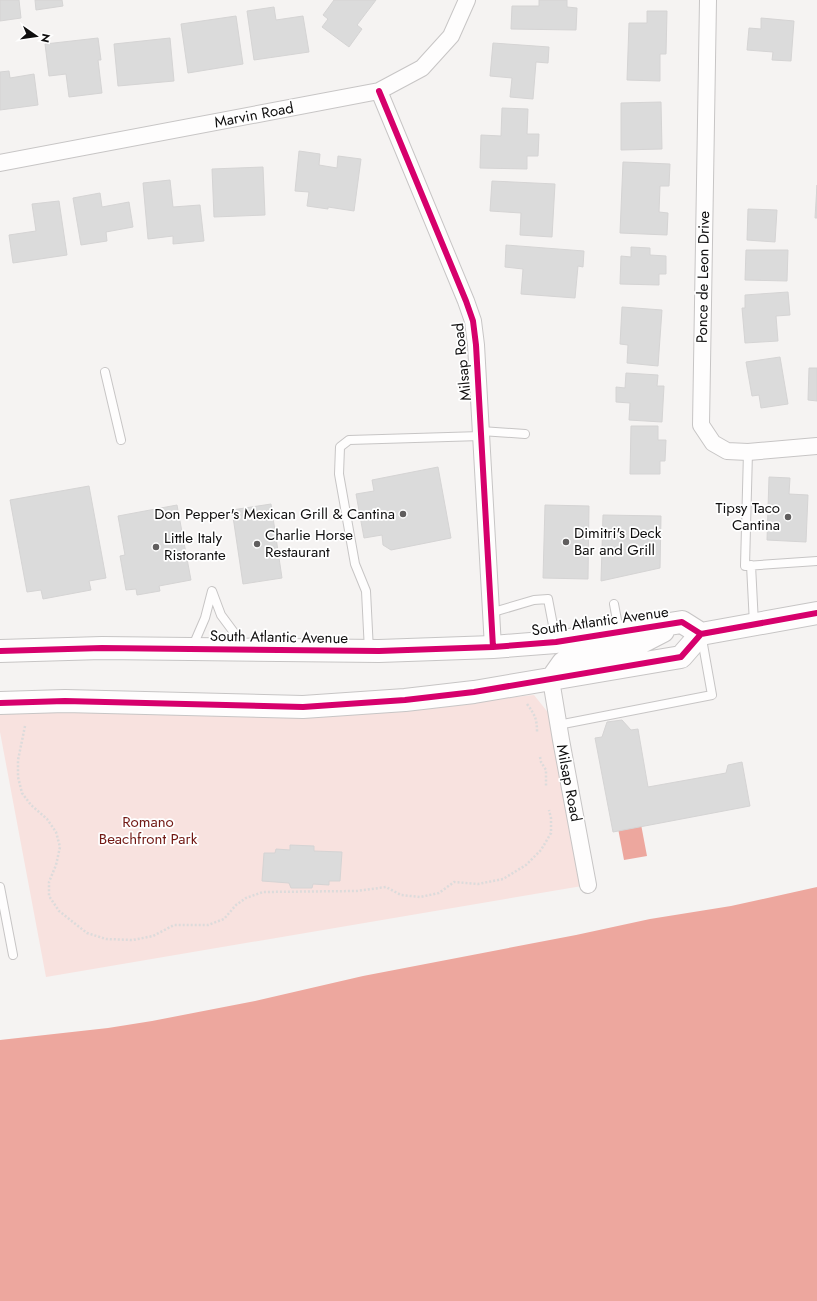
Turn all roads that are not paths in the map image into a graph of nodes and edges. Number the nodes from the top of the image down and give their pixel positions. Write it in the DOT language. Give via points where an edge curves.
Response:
graph roads {
  1 [pos="467,0"];
  2 [pos="708,0"];
  3 [pos="379,91"];
  4 [pos="0,163"];
  5 [pos="105,372"];
  6 [pos="481,434"];
  7 [pos="525,434"];
  8 [pos="121,440"];
  9 [pos="817,446"];
  10 [pos="748,452"];
  11 [pos="817,561"];
  12 [pos="751,565"];
  13 [pos="614,604"];
  14 [pos="490,613"];
  15 [pos="817,613"];
  16 [pos="682,622"];
  17 [pos="754,624"];
  18 [pos="619,632"];
  19 [pos="701,634"];
  20 [pos="556,642"];
  21 [pos="493,648"];
  22 [pos="191,649"];
  23 [pos="247,650"];
  24 [pos="0,651"];
  25 [pos="369,651"];
  26 [pos="551,680"];
  27 [pos="0,703"];
  28 [pos="558,725"];
  29 [pos="588,885"];
  30 [pos="0,887"];
  31 [pos="13,955"];
  1 -- 3 [label="street, Marvin Road" via="450,36 422,68"];
  2 -- 10 [label="street, Ponce de Leon Drive" via="700,425 713,443 728,451"];
  3 -- 4 [label="street, Marvin Road"];
  3 -- 6 [label="street, Milsap Road" via="473,321"];
  5 -- 8 [label="lane"];
  6 -- 7 [label="lane"];
  6 -- 14 [label="street, Milsap Road"];
  6 -- 25 [label="lane" via="349,440 340,447 339,474 355,564 366,591"];
  9 -- 10 [label="street, Ponce de Leon Drive"];
  10 -- 12 [label="lane" via="745,566"];
  11 -- 12 [label="lane"];
  12 -- 17 [label="lane"];
  13 -- 18 [label="lane"];
  14 -- 20 [label="lane" via="534,600 548,599"];
  14 -- 21 [label="street, Milsap Road"];
  15 -- 17 [label="main road"];
  16 -- 18 [label="main road, South Atlantic Avenue"];
  16 -- 19 [label="main road, South Atlantic Avenue"];
  16 -- 26 [label="main road" via="630,648 570,659"];
  17 -- 19 [label="main road"];
  18 -- 20 [label="main road, South Atlantic Avenue"];
  19 -- 26 [label="main road" via="681,657"];
  19 -- 28 [label="lane" via="712,695"];
  20 -- 21 [label="main road, South Atlantic Avenue"];
  21 -- 25 [label="main road, South Atlantic Avenue"];
  22 -- 23 [label="main road, South Atlantic Avenue"];
  22 -- 23 [label="lane" via="205,618 212,591 221,615"];
  22 -- 24 [label="main road, South Atlantic Avenue"];
  23 -- 25 [label="main road, South Atlantic Avenue"];
  26 -- 27 [label="main road" via="405,700 303,706 65,701"];
  26 -- 28 [label="street, Milsap Road"];
  28 -- 29 [label="street, Milsap Road"];
  30 -- 31 [label="lane"];
}
